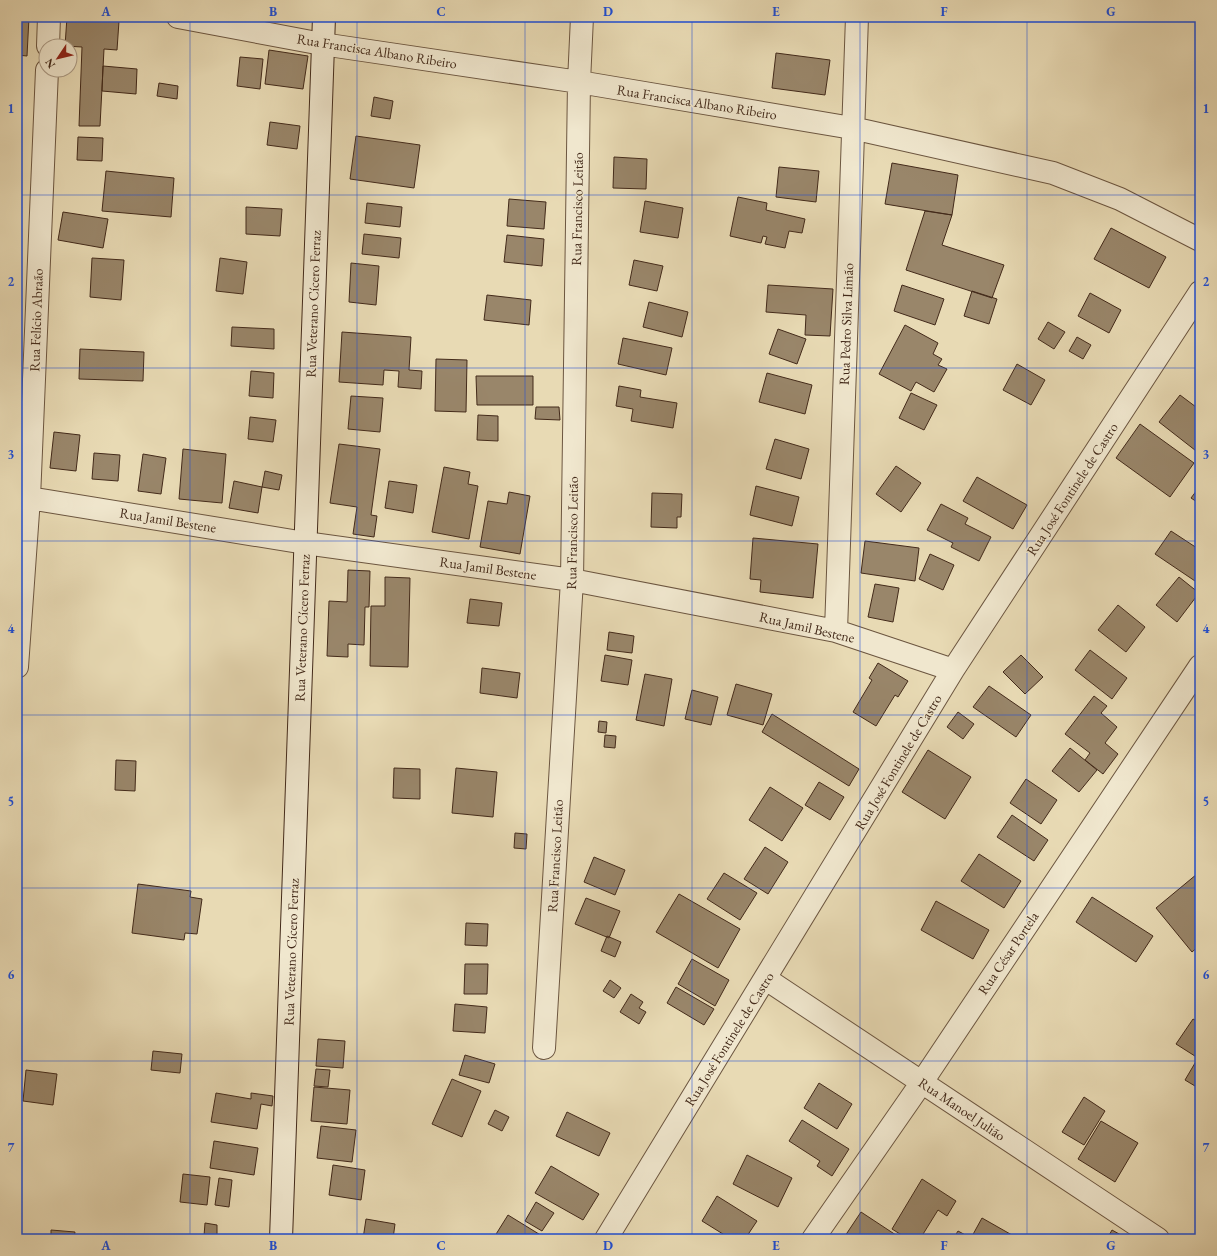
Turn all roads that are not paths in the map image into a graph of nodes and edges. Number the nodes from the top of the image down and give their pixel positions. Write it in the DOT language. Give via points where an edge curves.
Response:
graph roads {
  1 [pos="49,17"];
  2 [pos="178,17"];
  3 [pos="324,17"];
  4 [pos="582,17"];
  5 [pos="857,17"];
  6 [pos="48,38"];
  7 [pos="322,44"];
  8 [pos="47,78"];
  9 [pos="579,82"];
  10 [pos="852,128"];
  11 [pos="1200,240"];
  12 [pos="1200,292"];
  13 [pos="23,497"];
  14 [pos="305,542"];
  15 [pos="572,580"];
  16 [pos="836,631"];
  17 [pos="1200,666"];
  18 [pos="17,667"];
  19 [pos="953,670"];
  20 [pos="766,979"];
  21 [pos="544,1048"];
  22 [pos="922,1082"];
  23 [pos="282,1239"];
  24 [pos="606,1239"];
  25 [pos="814,1239"];
  26 [pos="1158,1239"];
  1 -- 6 [label="street"];
  2 -- 7 [label="street, Rua Francisca Albano Ribeiro"];
  3 -- 7 [label="street, Rua Veterano Cícero Ferraz"];
  4 -- 9 [label="street, Rua Francisco Leitão"];
  5 -- 10 [label="street, Rua Pedro Silva Limão"];
  7 -- 9 [label="street, Rua Francisca Albano Ribeiro"];
  7 -- 14 [label="street, Rua Veterano Cícero Ferraz"];
  8 -- 13 [label="street, Rua Felício Abraão"];
  9 -- 10 [label="street, Rua Francisca Albano Ribeiro"];
  9 -- 15 [label="street, Rua Francisco Leitão"];
  10 -- 11 [label="street, Rua Francisca Albano Ribeiro" via="1053,173 1120,199"];
  10 -- 16 [label="street, Rua Pedro Silva Limão"];
  12 -- 19 [label="street, Rua José Fontinele de Castro"];
  13 -- 14 [label="street, Rua Jamil Bestene"];
  13 -- 18 [label="street, Rua Felício Abraão"];
  14 -- 15 [label="street, Rua Jamil Bestene"];
  14 -- 23 [label="street, Rua Veterano Cícero Ferraz"];
  15 -- 16 [label="street, Rua Jamil Bestene"];
  15 -- 21 [label="street, Rua Francisco Leitão"];
  16 -- 19 [label="street, Rua Jamil Bestene"];
  17 -- 22 [label="street, Rua César Portela"];
  19 -- 20 [label="street, Rua José Fontinele de Castro"];
  20 -- 22 [label="street, Rua Manoel Julião"];
  20 -- 24 [label="street, Rua José Fontinele de Castro"];
  22 -- 25 [label="street, Rua César Portela"];
  22 -- 26 [label="street, Rua Manoel Julião"];
}
